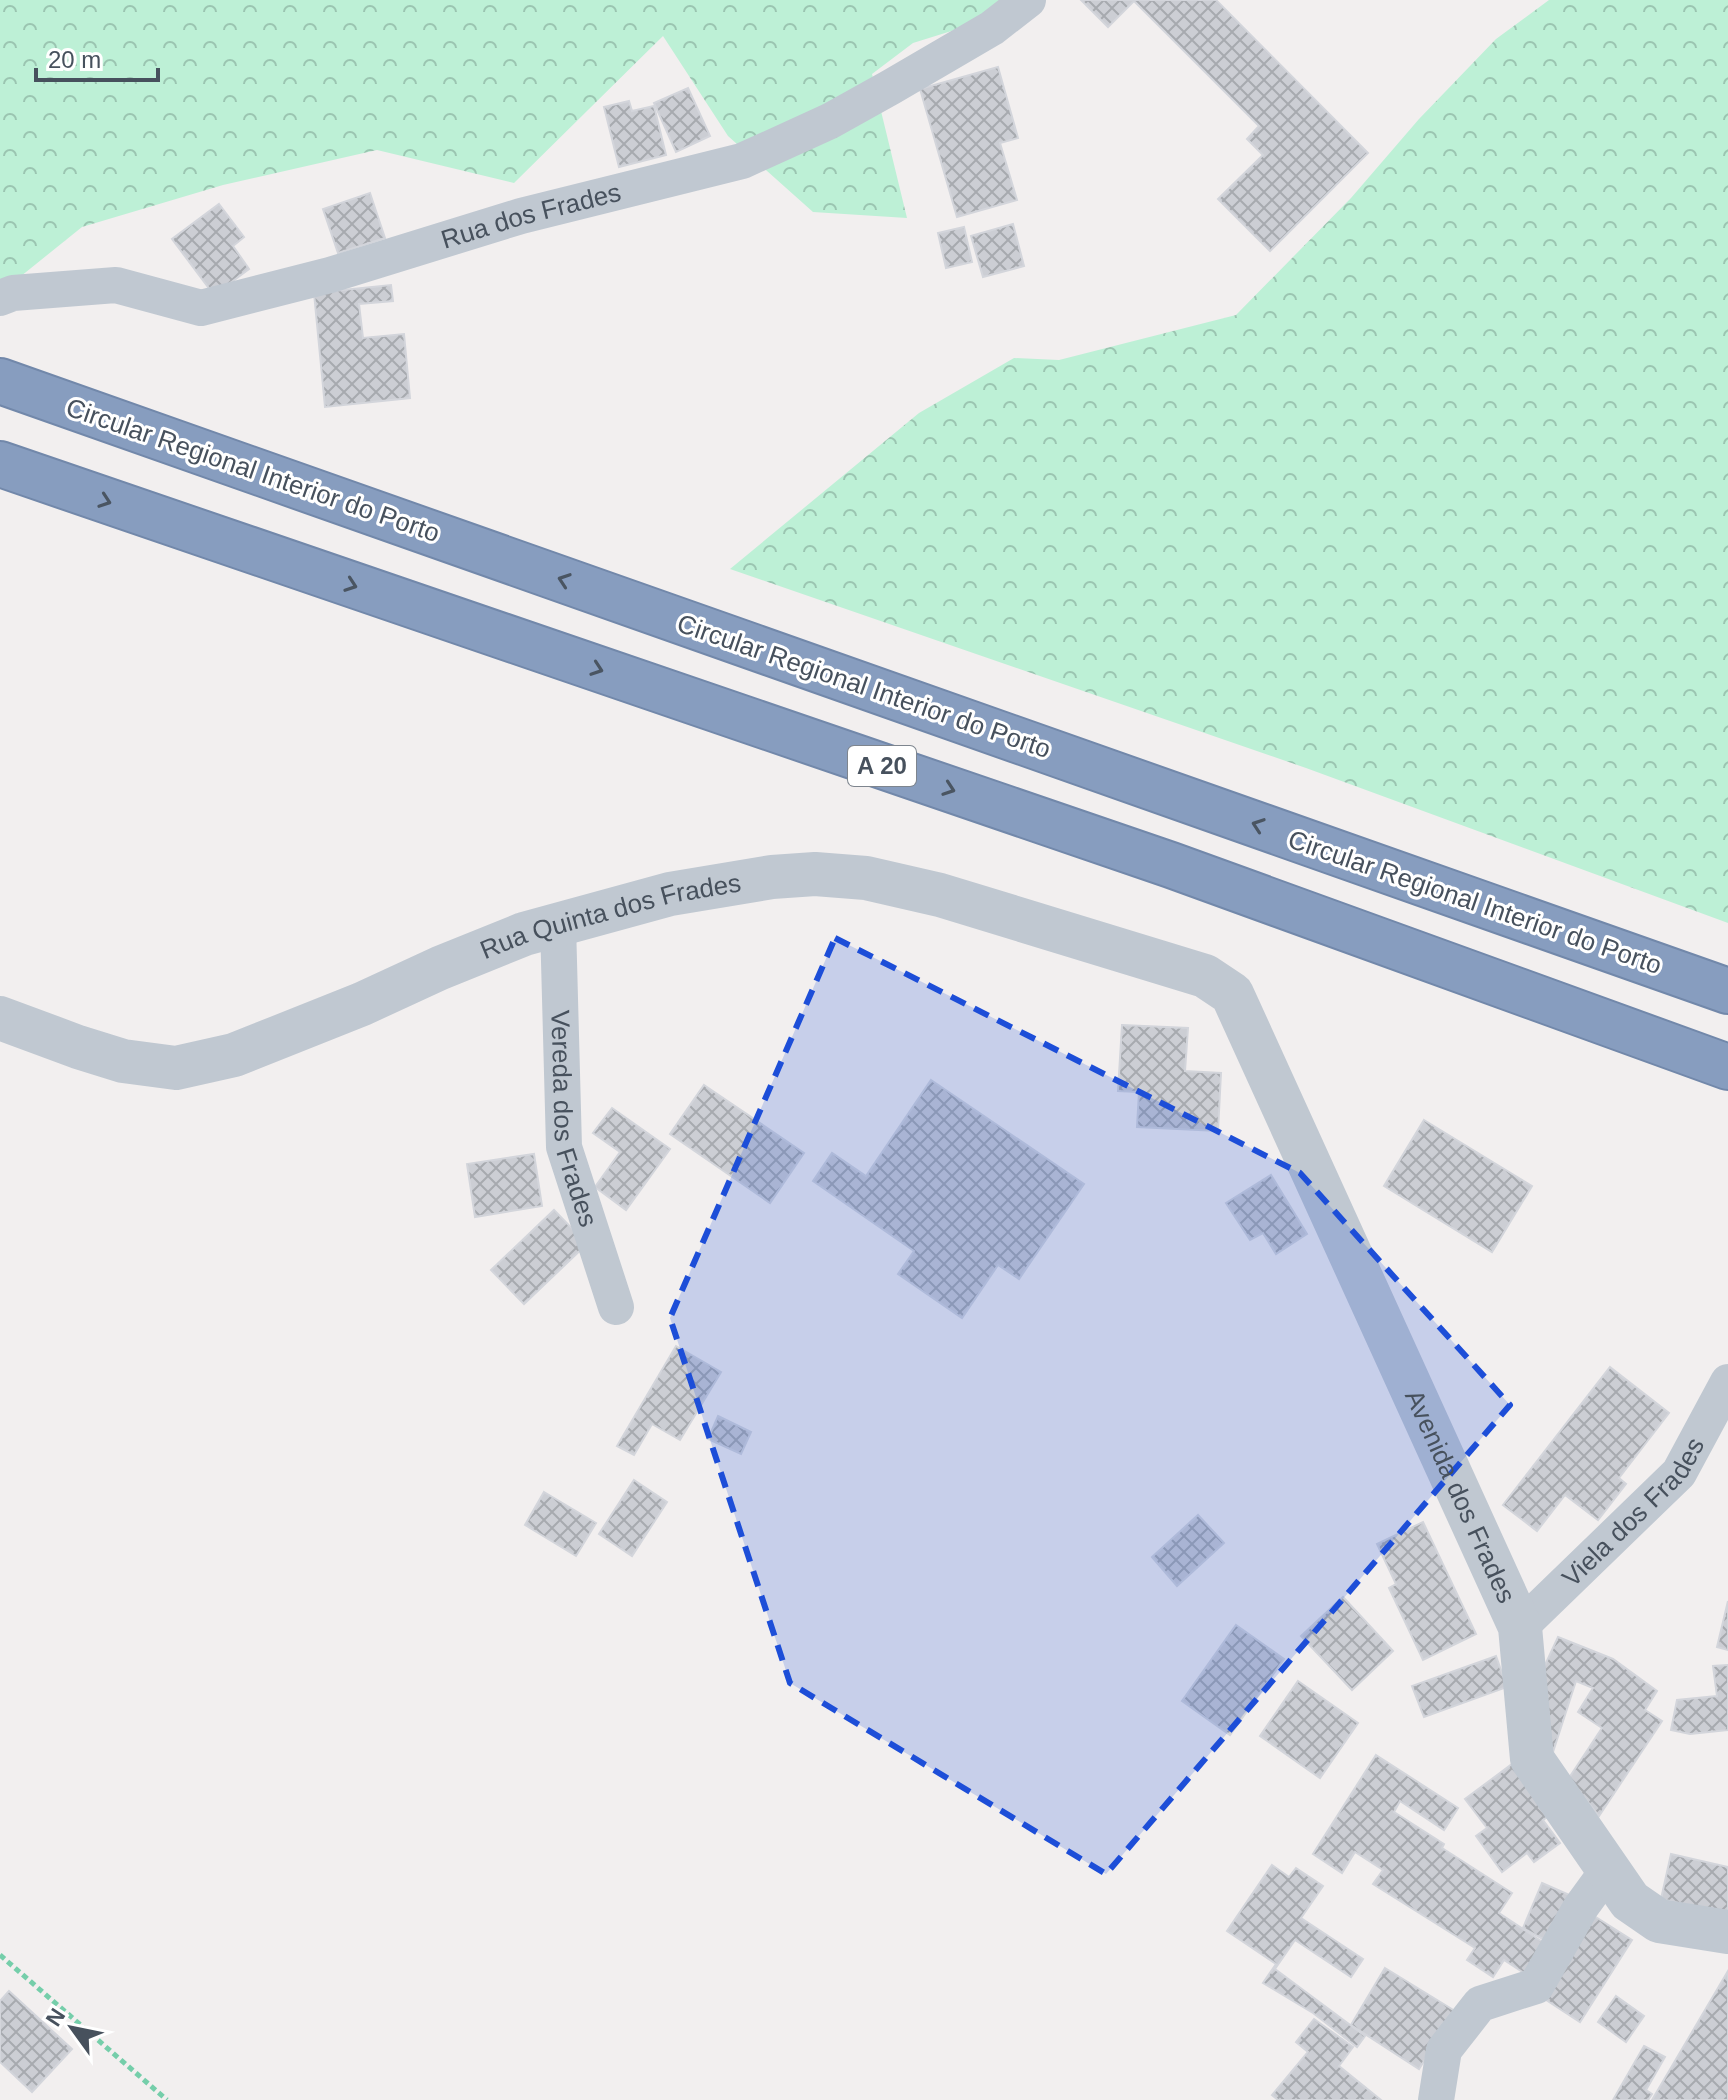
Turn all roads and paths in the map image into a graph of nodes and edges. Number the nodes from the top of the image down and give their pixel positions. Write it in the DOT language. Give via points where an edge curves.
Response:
graph roads {
  1 [pos="1028,0"];
  2 [pos="0,298"];
  3 [pos="0,381"];
  4 [pos="16,470"];
  5 [pos="558,924"];
  6 [pos="1728,991"];
  7 [pos="1232,994"];
  8 [pos="0,1018"];
  9 [pos="1728,1067"];
  10 [pos="616,1307"];
  11 [pos="1728,1382"];
  12 [pos="1520,1627"];
  13 [pos="1608,1870"];
  14 [pos="1728,1932"];
  15 [pos="0,1955"];
  16 [pos="167,2100"];
  17 [pos="1436,2100"];
  1 -- 2 [label="street, Rua dos Frades" via="992,28 854,108 742,161 521,216 201,308 116,285"];
  6 -- 3 [label="highway, Circular Regional Interior do Porto, one-way"];
  4 -- 9 [label="highway, A 20, one-way" via="1171,865"];
  5 -- 7 [label="street, Rua Quinta dos Frades" via="725,883 815,874 866,878 1178,965"];
  5 -- 8 [label="street, Rua Quinta dos Frades" via="234,1055 176,1068 123,1061"];
  5 -- 10 [label="street, Vereda dos Frades" via="564,1147"];
  7 -- 12 [label="street, Avenida dos Frades"];
  11 -- 12 [label="street, Viela dos Frades" via="1679,1473"];
  12 -- 13 [label="street, Avenida dos Frades" via="1532,1759"];
  13 -- 14 [label="street, Avenida dos Frades" via="1630,1901 1659,1921"];
  13 -- 17 [label="street" via="1536,1986 1480,2004 1444,2050"];
  15 -- 16 [label="path"];
}
